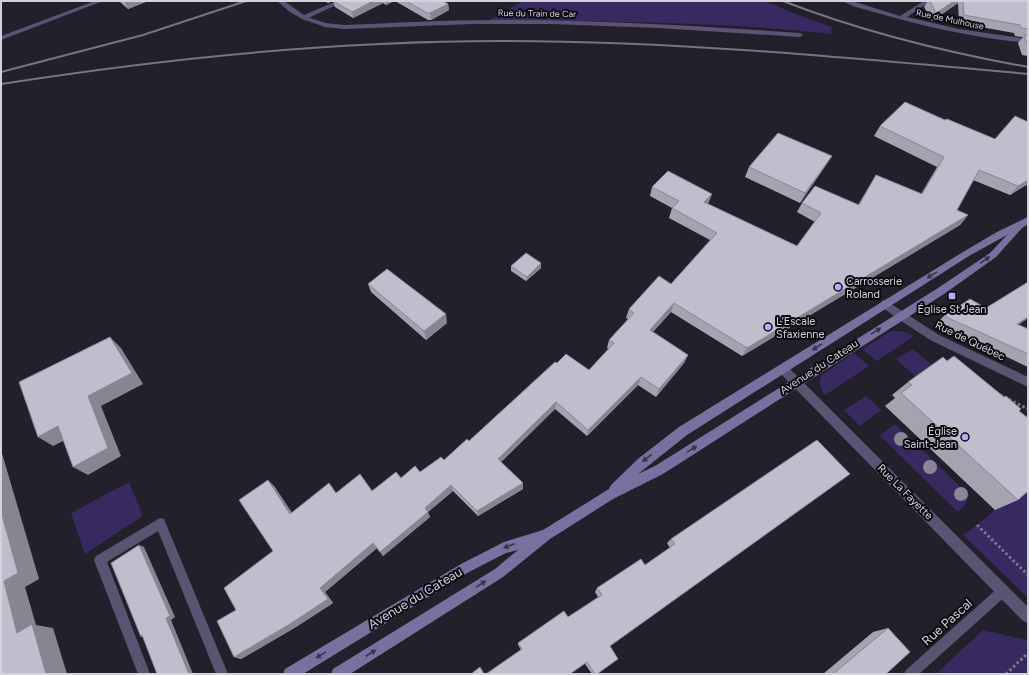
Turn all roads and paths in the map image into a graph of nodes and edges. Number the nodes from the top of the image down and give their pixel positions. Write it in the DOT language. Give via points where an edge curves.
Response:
graph roads {
  1 [pos="100,1"];
  2 [pos="280,1"];
  3 [pos="342,1"];
  4 [pos="846,1"];
  5 [pos="928,1"];
  6 [pos="304,18"];
  7 [pos="901,18"];
  8 [pos="800,35"];
  9 [pos="1,38"];
  10 [pos="1028,41"];
  11 [pos="1028,220"];
  12 [pos="1019,226"];
  13 [pos="885,304"];
  14 [pos="900,316"];
  15 [pos="783,368"];
  16 [pos="796,382"];
  17 [pos="1028,382"];
  18 [pos="994,392"];
  19 [pos="1028,409"];
  20 [pos="609,494"];
  21 [pos="977,526"];
  22 [pos="546,535"];
  23 [pos="1028,575"];
  24 [pos="1003,591"];
  25 [pos="1028,616"];
  26 [pos="1028,653"];
  27 [pos="144,674"];
  28 [pos="222,674"];
  29 [pos="290,674"];
  30 [pos="338,674"];
  31 [pos="910,674"];
  32 [pos="1006,674"];
  1 -- 9 [label="lane"];
  2 -- 6 [label="street, Rue du Train de Car"];
  3 -- 6 [label="street"];
  4 -- 7 [label="street, Rue de Mulhouse"];
  5 -- 7 [label="street"];
  6 -- 8 [label="lane, Rue du Train de Car" via="325,25 344,27 560,22"];
  7 -- 10 [label="street, Rue de Mulhouse" via="964,33"];
  11 -- 12 [label="main road, Avenue du Cateau"];
  12 -- 13 [label="main road, Avenue du Cateau, one-way" via="994,237"];
  14 -- 12 [label="main road, Avenue du Cateau, one-way" via="993,255"];
  13 -- 14 [label="street, Rue de Québec"];
  13 -- 15 [label="main road, Avenue du Cateau, one-way"];
  16 -- 14 [label="main road, Avenue du Cateau, one-way"];
  14 -- 17 [label="street, Rue de Québec" via="925,333"];
  15 -- 16 [label="street, Rue La Fayette"];
  15 -- 20 [label="main road, Avenue du Cateau, one-way" via="669,440"];
  20 -- 16 [label="main road, Avenue du Cateau, one-way" via="659,470"];
  16 -- 24 [label="street, Rue La Fayette"];
  18 -- 19 [label="path"];
  20 -- 22 [label="main road, Avenue du Cateau"];
  21 -- 23 [label="path"];
  22 -- 29 [label="main road, Avenue du Cateau, one-way" via="504,548 471,565"];
  30 -- 22 [label="main road, Avenue du Cateau, one-way" via="499,573"];
  24 -- 25 [label="street, Rue La Fayette"];
  24 -- 31 [label="lane, Rue Pascal"];
  26 -- 32 [label="path"];
  27 -- 28 [label="lane" via="100,560 160,523"];
}
